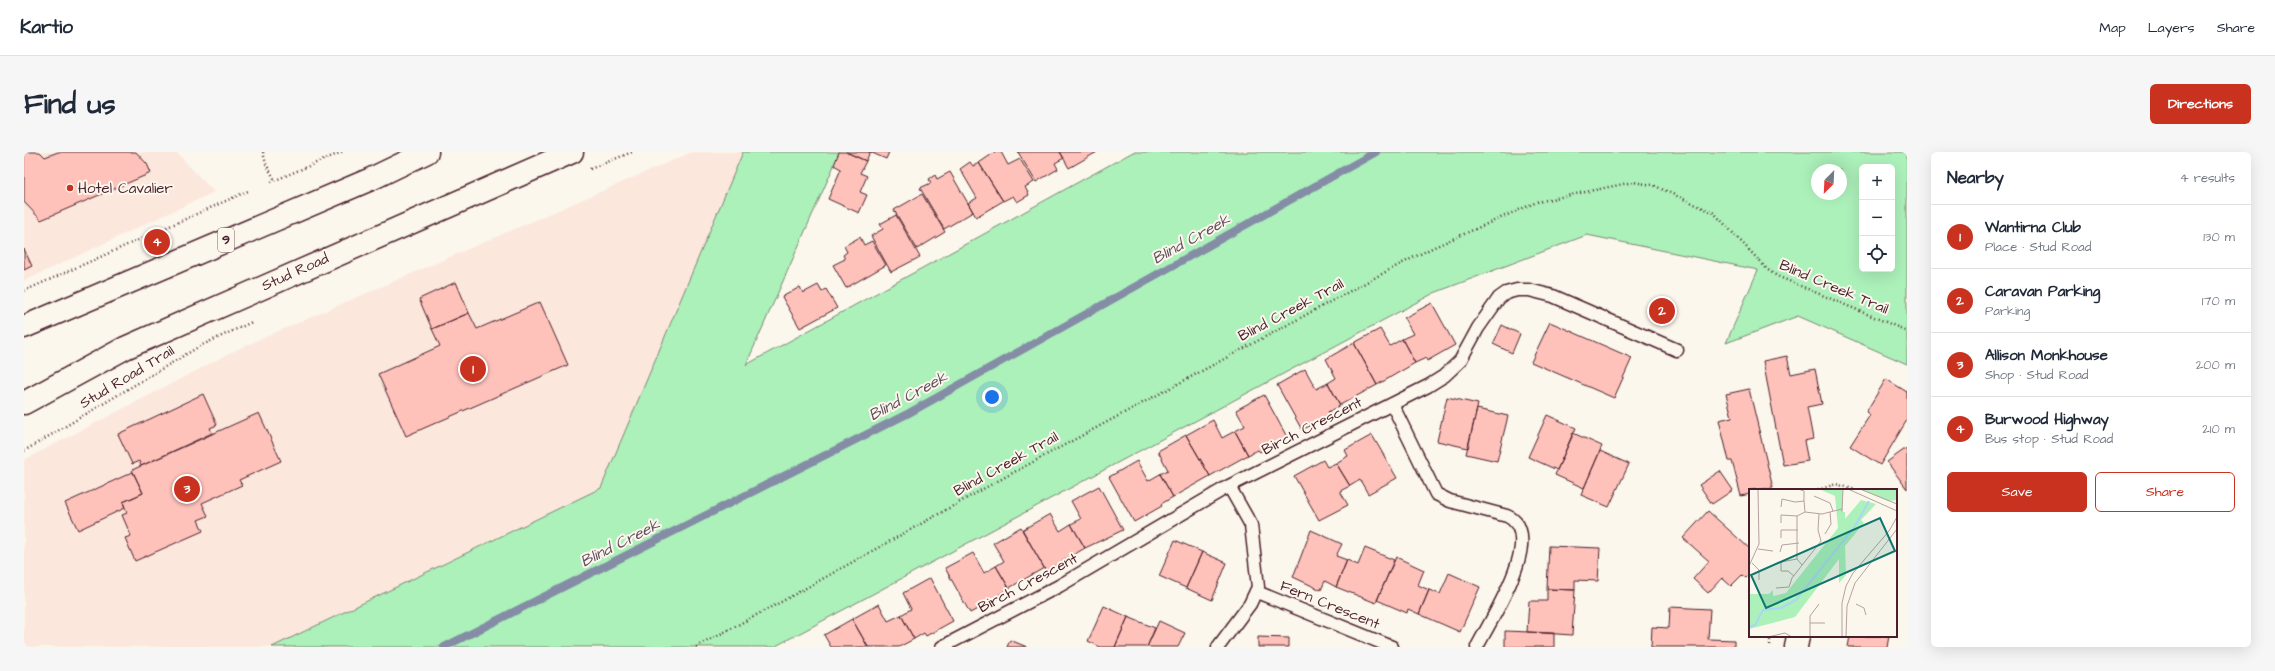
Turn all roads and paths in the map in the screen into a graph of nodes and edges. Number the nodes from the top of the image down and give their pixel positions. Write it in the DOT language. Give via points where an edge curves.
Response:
graph roads {
  1 [pos="263,152"];
  2 [pos="342,152"];
  3 [pos="427,152"];
  4 [pos="572,152"];
  5 [pos="275,180"];
  6 [pos="271,182"];
  7 [pos="248,191"];
  8 [pos="24,291"];
  9 [pos="242,326"];
  10 [pos="24,327"];
  11 [pos="1907,331"];
  12 [pos="1677,350"];
  13 [pos="24,403"];
  14 [pos="1392,404"];
  15 [pos="24,451"];
  16 [pos="1228,486"];
  17 [pos="1821,489"];
  18 [pos="1853,489"];
  19 [pos="1257,592"];
  20 [pos="1798,637"];
  21 [pos="696,647"];
  22 [pos="942,647"];
  23 [pos="1218,647"];
  24 [pos="1392,647"];
  25 [pos="1477,647"];
  26 [pos="1796,647"];
  1 -- 5 [label="path"];
  2 -- 5 [label="path"];
  3 -- 10 [label="main road, 9" via="371,179"];
  4 -- 13 [label="main road, Stud Road" via="125,348"];
  5 -- 6 [label="path"];
  7 -- 8 [label="path"];
  9 -- 15 [label="path, Stud Road Trail" via="200,346"];
  11 -- 21 [label="path, Blind Creek Trail" via="1777,276 1768,270 1714,213 1653,185 1633,182 1548,199 1439,245 1391,269"];
  12 -- 14 [label="lane, Birch Crescent" via="1553,296 1517,290 1506,293 1492,305 1455,366 1428,386"];
  14 -- 16 [label="lane, Birch Crescent"];
  14 -- 25 [label="lane" via="1436,494 1450,501 1507,516 1520,528 1518,564 1514,576"];
  16 -- 19 [label="lane" via="1251,525"];
  16 -- 22 [label="lane, Birch Crescent" via="1059,586"];
  17 -- 18 [label="path" via="1836,484"];
  19 -- 23 [label="lane"];
  19 -- 24 [label="lane, Fern Crescent"];
  20 -- 26 [label="main road"];
}
